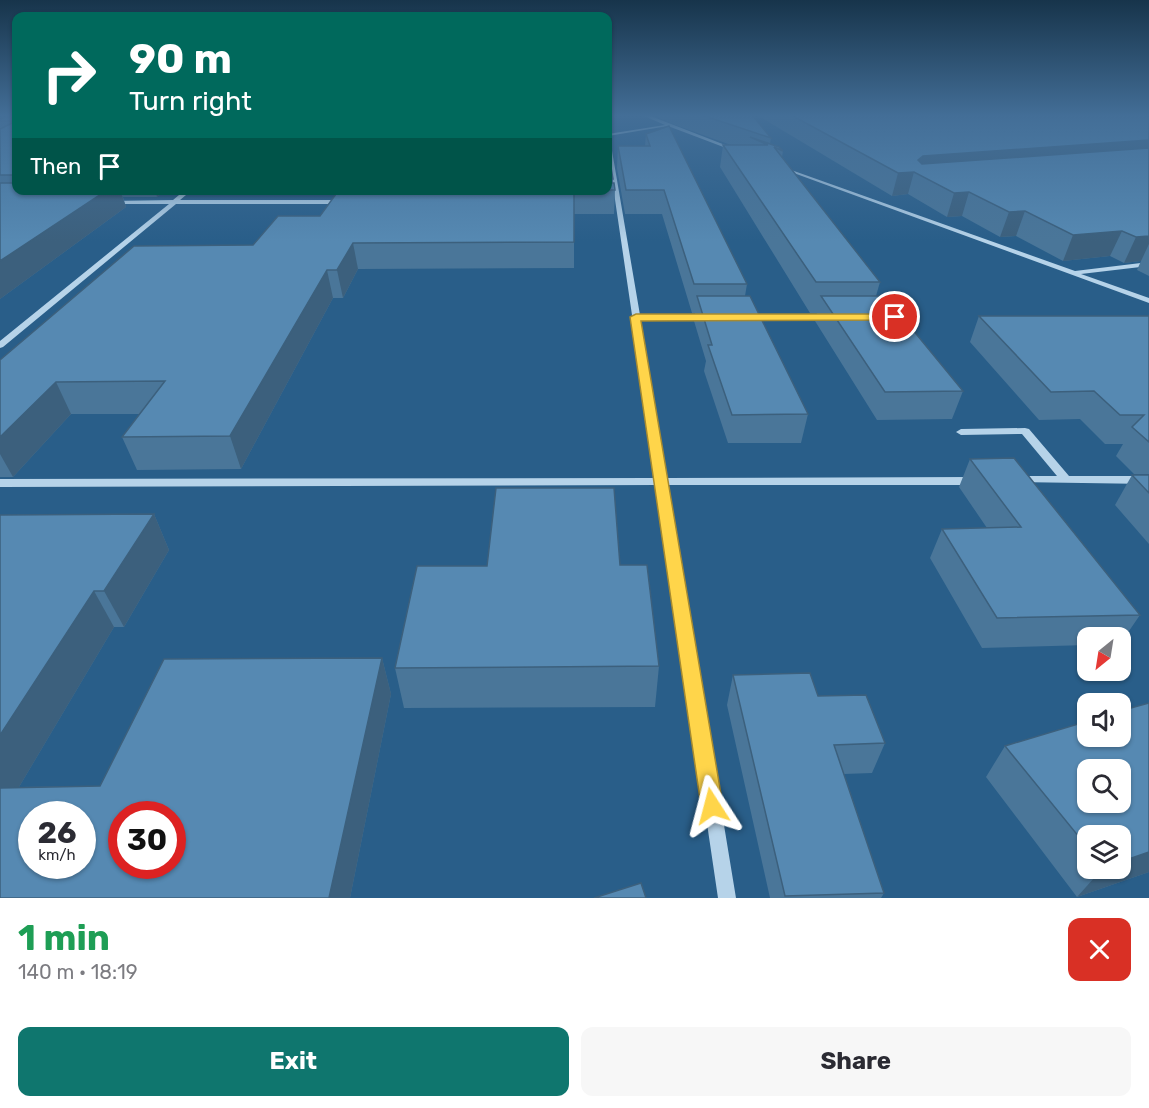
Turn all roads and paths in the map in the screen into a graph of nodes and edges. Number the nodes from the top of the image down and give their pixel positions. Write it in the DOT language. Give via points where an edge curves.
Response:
graph roads {
  1 [pos="777,165"];
  2 [pos="183,195"];
  3 [pos="611,195"];
  4 [pos="105,202"];
  5 [pos="175,202"];
  6 [pos="354,202"];
  7 [pos="1149,264"];
  8 [pos="1076,273"];
  9 [pos="1149,301"];
  10 [pos="636,317"];
  11 [pos="715,317"];
  12 [pos="739,317"];
  13 [pos="842,317"];
  14 [pos="0,345"];
  15 [pos="961,432"];
  16 [pos="1006,480"];
  17 [pos="1066,480"];
  18 [pos="1149,480"];
  19 [pos="982,481"];
  20 [pos="661,482"];
  21 [pos="0,483"];
  22 [pos="727,898"];
  1 -- 8 [label="street"];
  2 -- 5 [label="street"];
  3 -- 10 [label="street"];
  4 -- 5 [label="street"];
  5 -- 6 [label="street"];
  5 -- 14 [label="street"];
  7 -- 8 [label="street"];
  8 -- 9 [label="street"];
  10 -- 11 [label="street"];
  10 -- 20 [label="street"];
  12 -- 13 [label="street"];
  15 -- 17 [label="street" via="1025,431"];
  16 -- 17 [label="street"];
  17 -- 18 [label="street"];
  19 -- 20 [label="street"];
  20 -- 21 [label="street"];
  20 -- 22 [label="street"];
}
